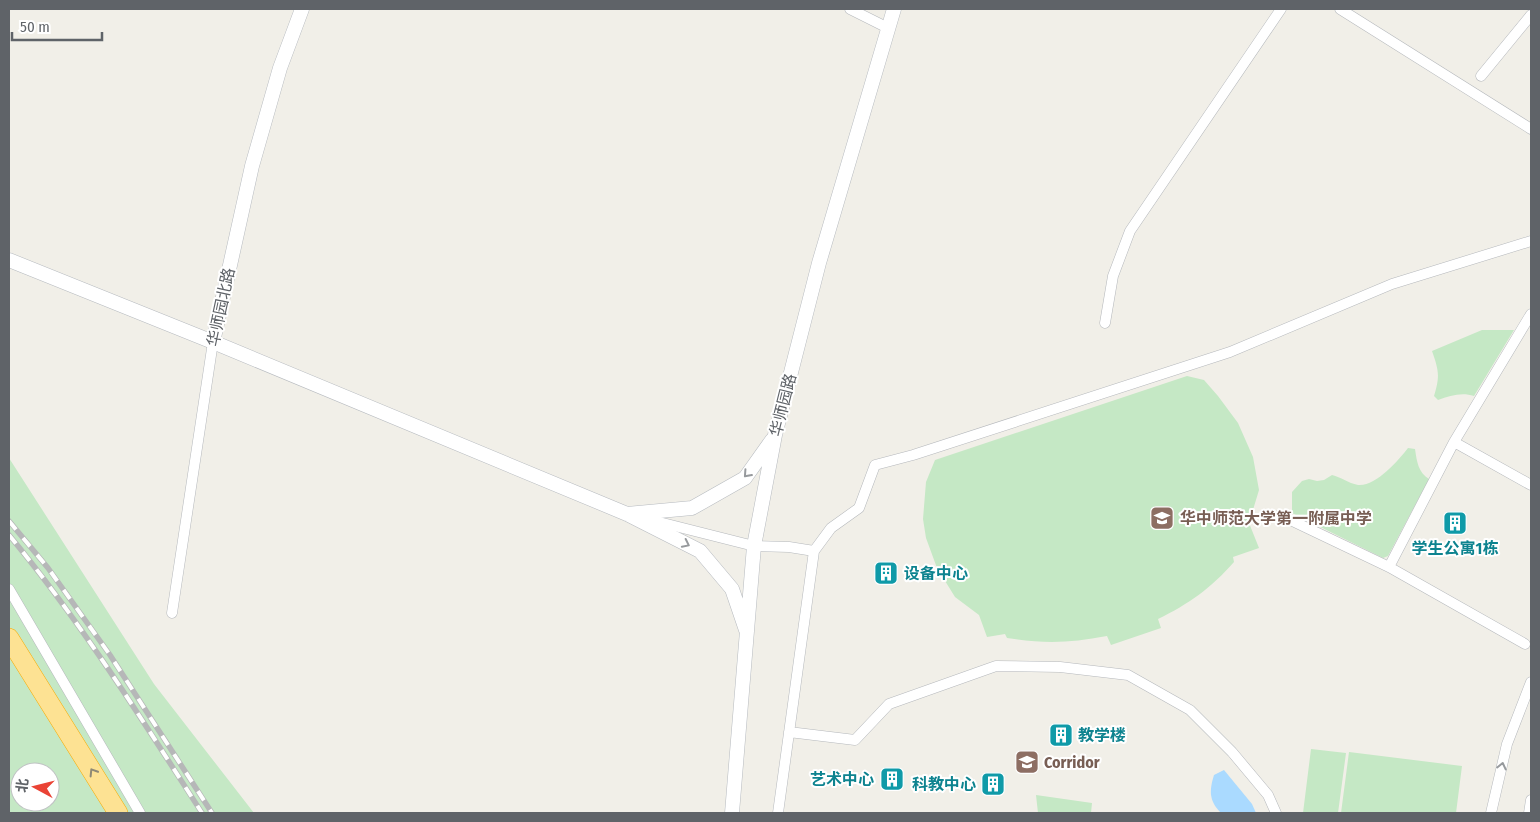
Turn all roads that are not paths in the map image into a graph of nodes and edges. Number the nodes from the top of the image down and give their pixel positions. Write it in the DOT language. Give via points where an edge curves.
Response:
graph roads {
  1 [pos="302,9"];
  2 [pos="850,9"];
  3 [pos="894,9"];
  4 [pos="1280,9"];
  5 [pos="1340,9"];
  6 [pos="1531,16"];
  7 [pos="888,28"];
  8 [pos="1481,76"];
  9 [pos="1531,129"];
  10 [pos="1531,241"];
  11 [pos="9,260"];
  12 [pos="1531,314"];
  13 [pos="1105,323"];
  14 [pos="214,342"];
  15 [pos="775,435"];
  16 [pos="1454,442"];
  17 [pos="1531,485"];
  18 [pos="627,514"];
  19 [pos="1280,515"];
  20 [pos="754,546"];
  21 [pos="814,551"];
  22 [pos="1389,567"];
  23 [pos="9,589"];
  24 [pos="172,613"];
  25 [pos="746,630"];
  26 [pos="9,638"];
  27 [pos="1525,644"];
  28 [pos="1531,682"];
  29 [pos="789,732"];
  30 [pos="1531,800"];
  31 [pos="118,813"];
  32 [pos="140,813"];
  33 [pos="732,813"];
  34 [pos="778,813"];
  35 [pos="1276,813"];
  36 [pos="1491,813"];
  37 [pos="1528,813"];
  1 -- 14 [label="main road, 华师园北路" via="280,68 252,166"];
  2 -- 7 [label="street"];
  3 -- 7 [label="main road, 华师园路"];
  4 -- 13 [label="street" via="1130,231 1113,276"];
  5 -- 9 [label="street"];
  6 -- 8 [label="street"];
  7 -- 15 [label="main road, 华师园路" via="818,263"];
  10 -- 21 [label="street" via="1392,284 1230,352 875,465 859,508 831,528"];
  11 -- 14 [label="main road"];
  12 -- 16 [label="street"];
  14 -- 18 [label="main road"];
  14 -- 24 [label="street, 华师园北路"];
  15 -- 18 [label="main road, one-way" via="745,478 692,508"];
  15 -- 20 [label="main road, 华师园路"];
  16 -- 17 [label="street"];
  16 -- 22 [label="street"];
  18 -- 20 [label="street"];
  18 -- 25 [label="main road, one-way" via="700,551 732,589"];
  19 -- 22 [label="street"];
  20 -- 21 [label="street" via="789,546"];
  20 -- 25 [label="main road, 华师园路"];
  21 -- 29 [label="street"];
  22 -- 27 [label="street"];
  23 -- 32 [label="street"];
  25 -- 33 [label="main road, 华师园路"];
  31 -- 26 [label="highway, one-way"];
  36 -- 28 [label="street, one-way" via="1507,744"];
  29 -- 34 [label="street"];
  29 -- 35 [label="street" via="855,740 888,704 996,666 1060,667 1128,675 1190,710 1232,752 1268,795"];
  30 -- 37 [label="street"];
}
